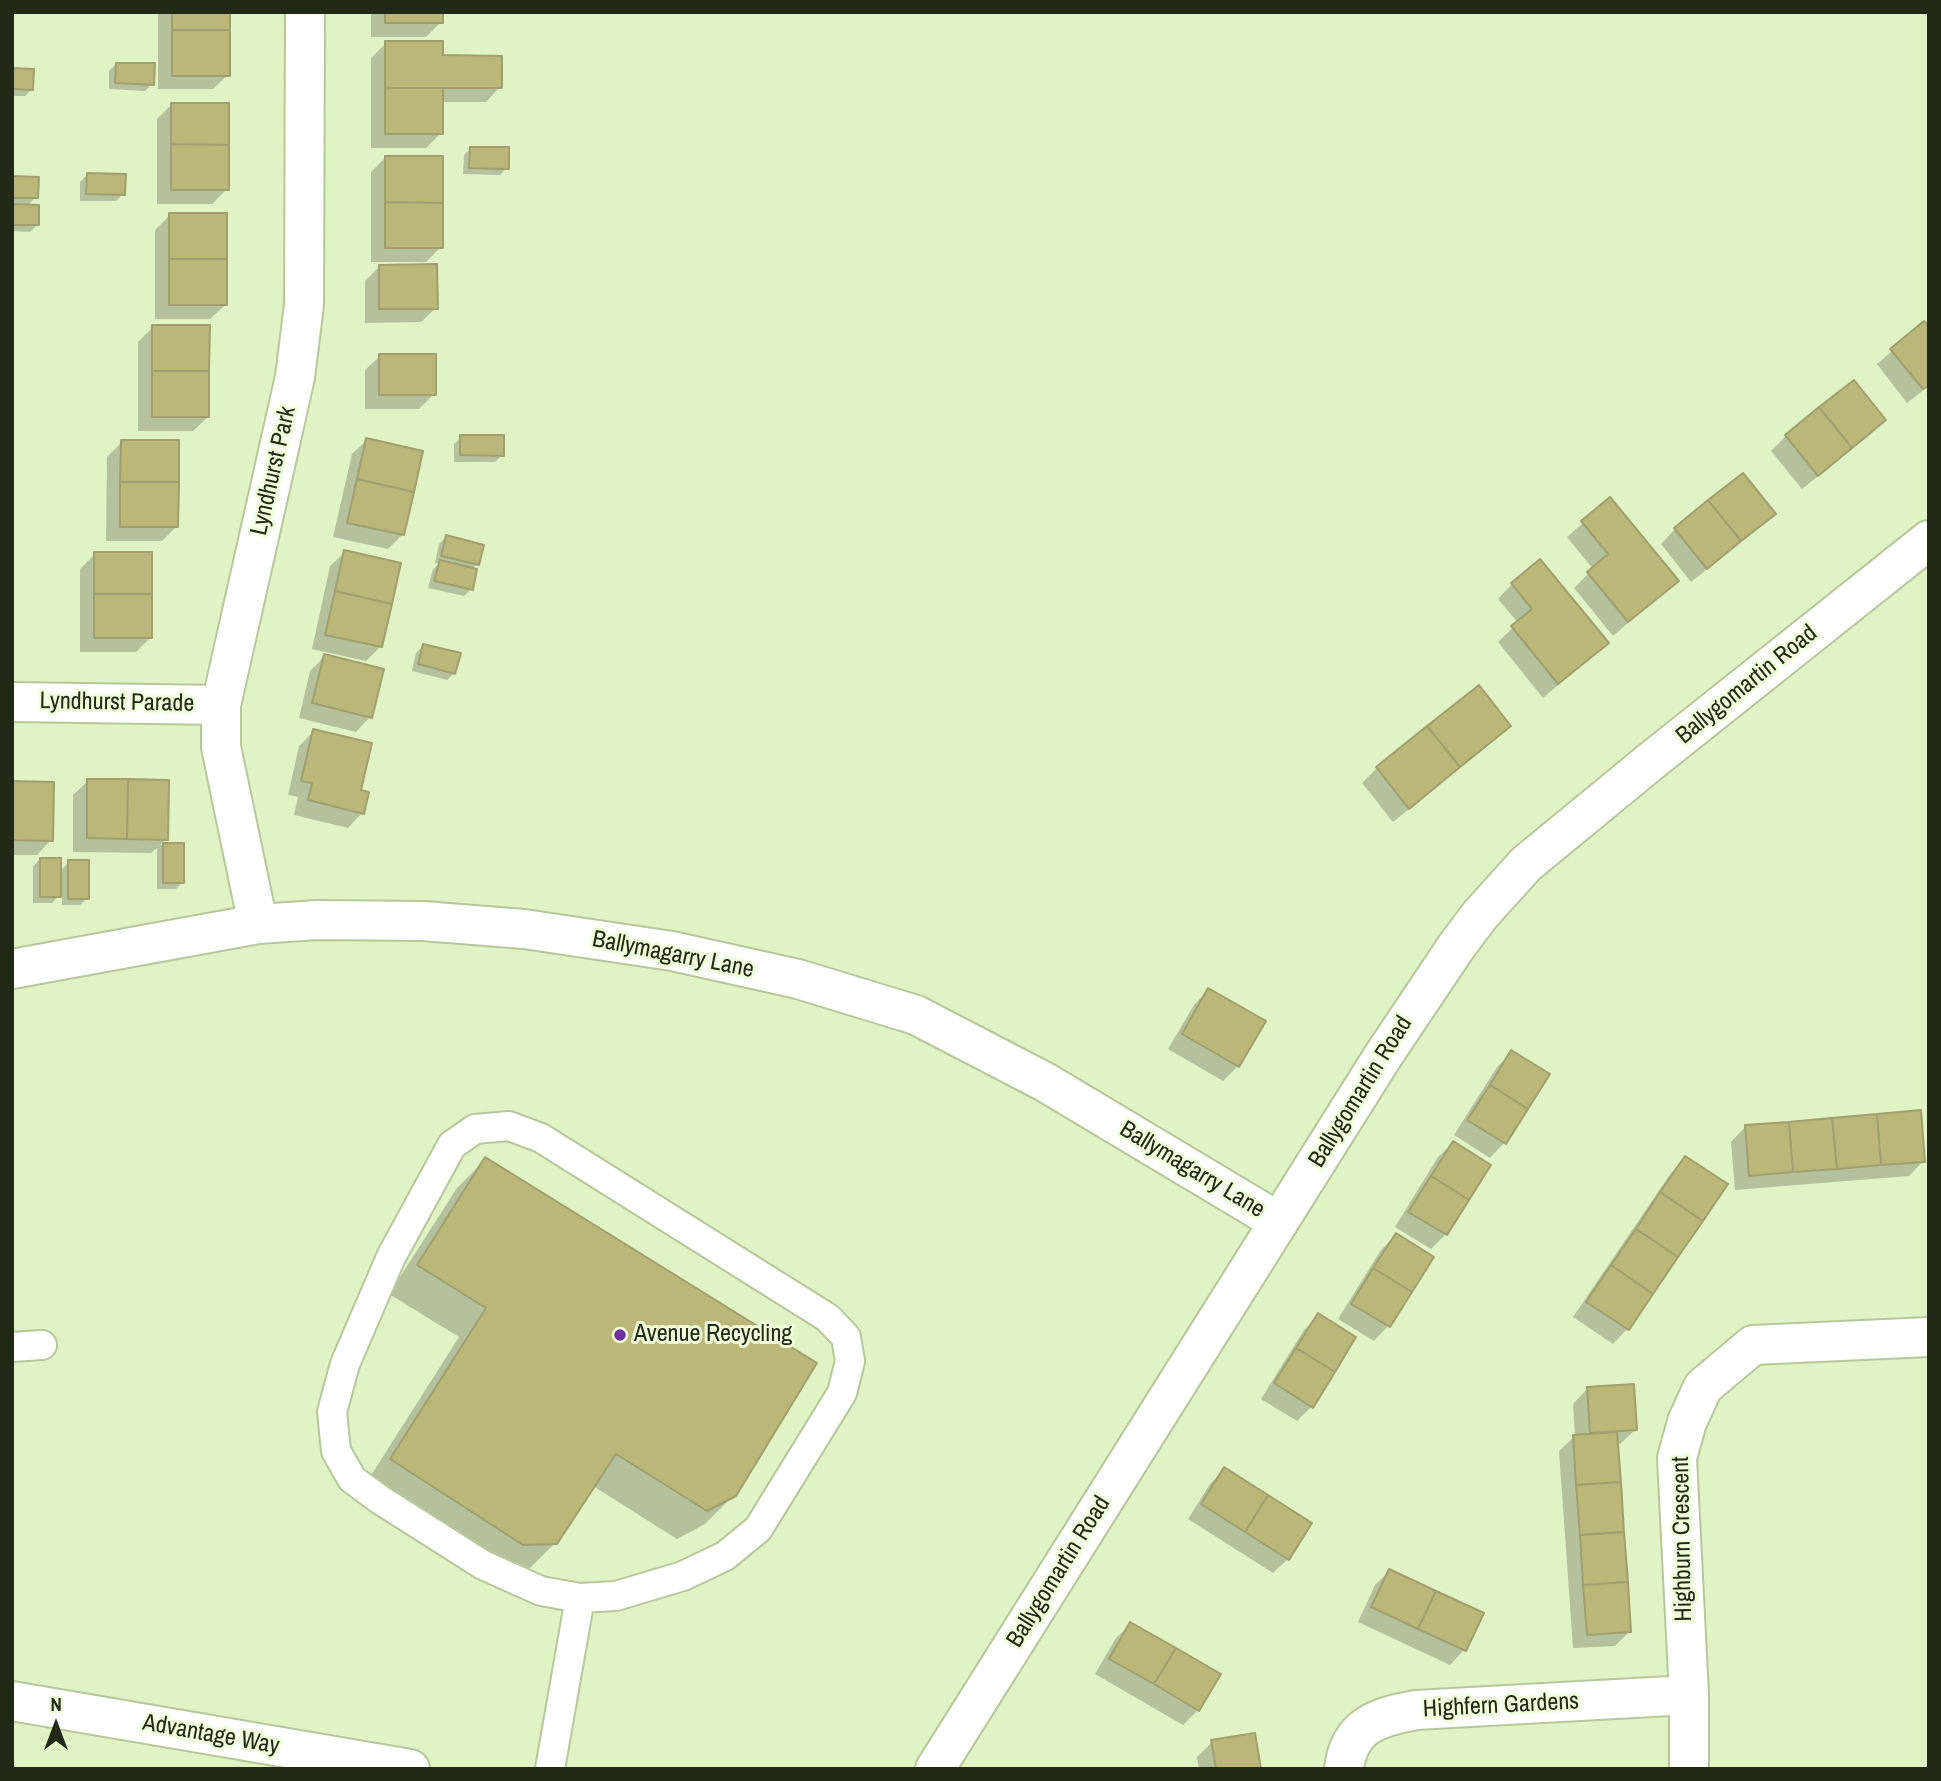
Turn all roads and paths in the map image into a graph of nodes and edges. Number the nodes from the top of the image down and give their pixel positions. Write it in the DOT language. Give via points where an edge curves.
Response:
graph roads {
  1 [pos="305,12"];
  2 [pos="1929,540"];
  3 [pos="12,702"];
  4 [pos="221,705"];
  5 [pos="258,923"];
  6 [pos="12,968"];
  7 [pos="1279,1222"];
  8 [pos="1929,1337"];
  9 [pos="42,1345"];
  10 [pos="12,1347"];
  11 [pos="580,1598"];
  12 [pos="1689,1695"];
  13 [pos="12,1701"];
  14 [pos="410,1769"];
  15 [pos="550,1769"];
  16 [pos="935,1769"];
  17 [pos="1344,1769"];
  18 [pos="1689,1769"];
  1 -- 4 [label="street, Lyndhurst Park" via="301,340"];
  2 -- 7 [label="street, Ballygomartin Road" via="1526,864 1480,915 1429,985"];
  3 -- 4 [label="street, Lyndhurst Parade"];
  4 -- 5 [label="street, Lyndhurst Park" via="221,747"];
  5 -- 6 [label="street, Ballymagarry Lane"];
  5 -- 7 [label="street, Ballymagarry Lane" via="423,921 524,929 672,951 798,979 916,1015 1045,1082"];
  7 -- 16 [label="street, Ballygomartin Road"];
  8 -- 12 [label="street, Highburn Crescent" via="1753,1345 1703,1387 1677,1458"];
  9 -- 10 [label="lane"];
  11 -- 11 [label="lane" via="541,1591 483,1565 352,1479 335,1451 332,1412 350,1352 391,1257 452,1145 475,1129 509,1126 541,1138 828,1318 846,1337 850,1361 842,1392 758,1529 725,1556 683,1576 616,1596"];
  11 -- 15 [label="lane"];
  12 -- 17 [label="street, Highfern Gardens" via="1416,1710 1383,1716 1359,1731"];
  12 -- 18 [label="street, Highburn Crescent"];
  13 -- 14 [label="street, Advantage Way"];
}
